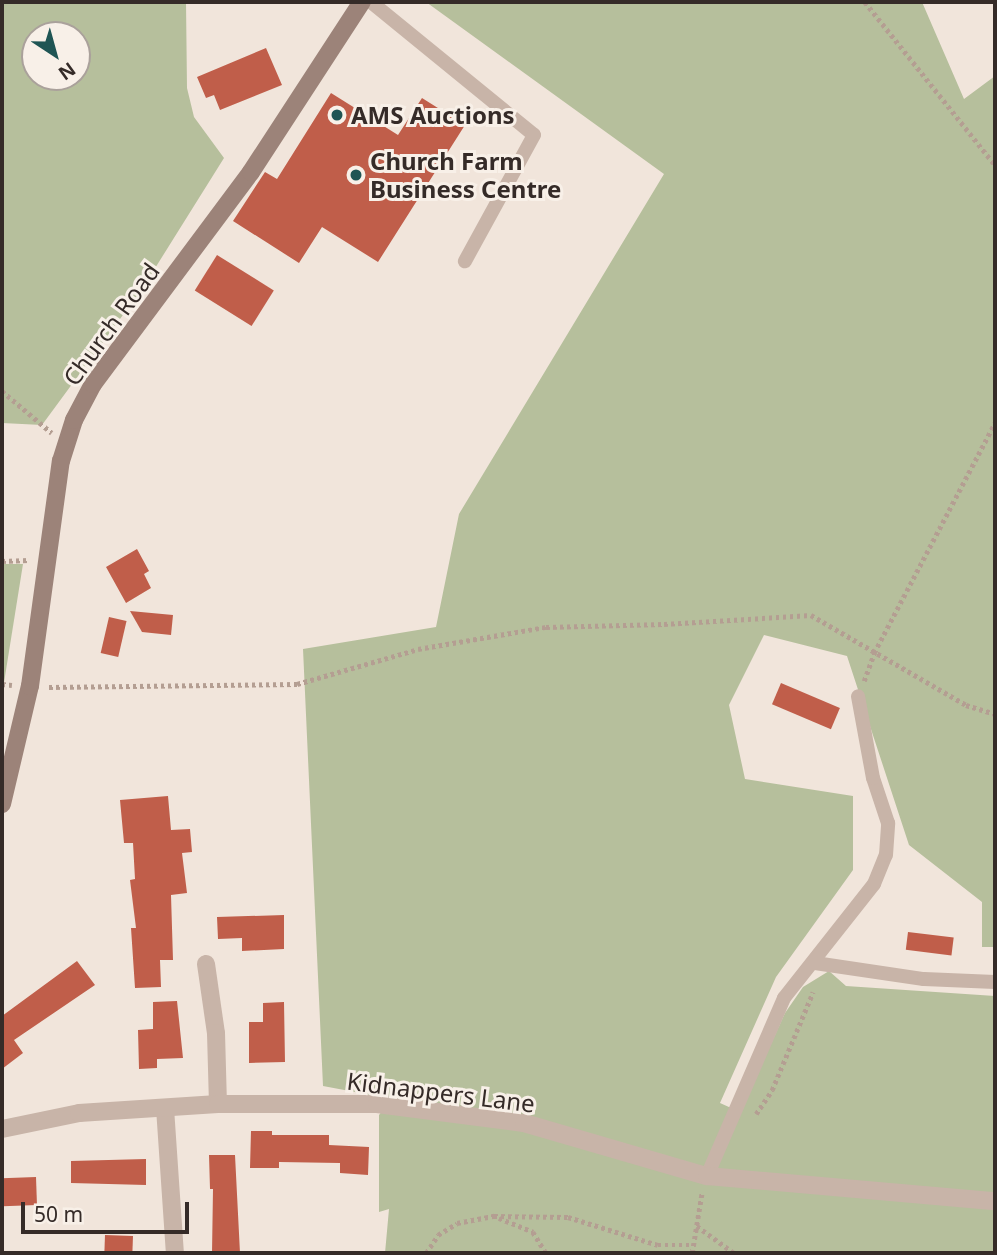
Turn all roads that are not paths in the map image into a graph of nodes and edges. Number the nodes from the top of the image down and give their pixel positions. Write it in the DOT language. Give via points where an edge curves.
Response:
graph roads {
  1 [pos="362,2"];
  2 [pos="371,2"];
  3 [pos="464,261"];
  4 [pos="859,695"];
  5 [pos="2,804"];
  6 [pos="815,963"];
  7 [pos="206,964"];
  8 [pos="995,982"];
  9 [pos="218,1104"];
  10 [pos="165,1108"];
  11 [pos="2,1129"];
  12 [pos="706,1176"];
  13 [pos="995,1201"];
  14 [pos="175,1253"];
  1 -- 5 [label="street, Church Road" via="251,172 93,384 74,420 61,461 30,686"];
  2 -- 3 [label="lane" via="534,135"];
  4 -- 6 [label="lane" via="873,778 888,823 886,855 874,884"];
  6 -- 8 [label="lane" via="924,979"];
  6 -- 12 [label="lane" via="784,998"];
  7 -- 9 [label="street" via="216,1033"];
  9 -- 10 [label="street, Kidnappers Lane"];
  9 -- 12 [label="street, Kidnappers Lane" via="377,1104 524,1123"];
  10 -- 11 [label="street, Kidnappers Lane" via="79,1113"];
  10 -- 14 [label="street"];
  12 -- 13 [label="street, Kidnappers Lane"];
}
